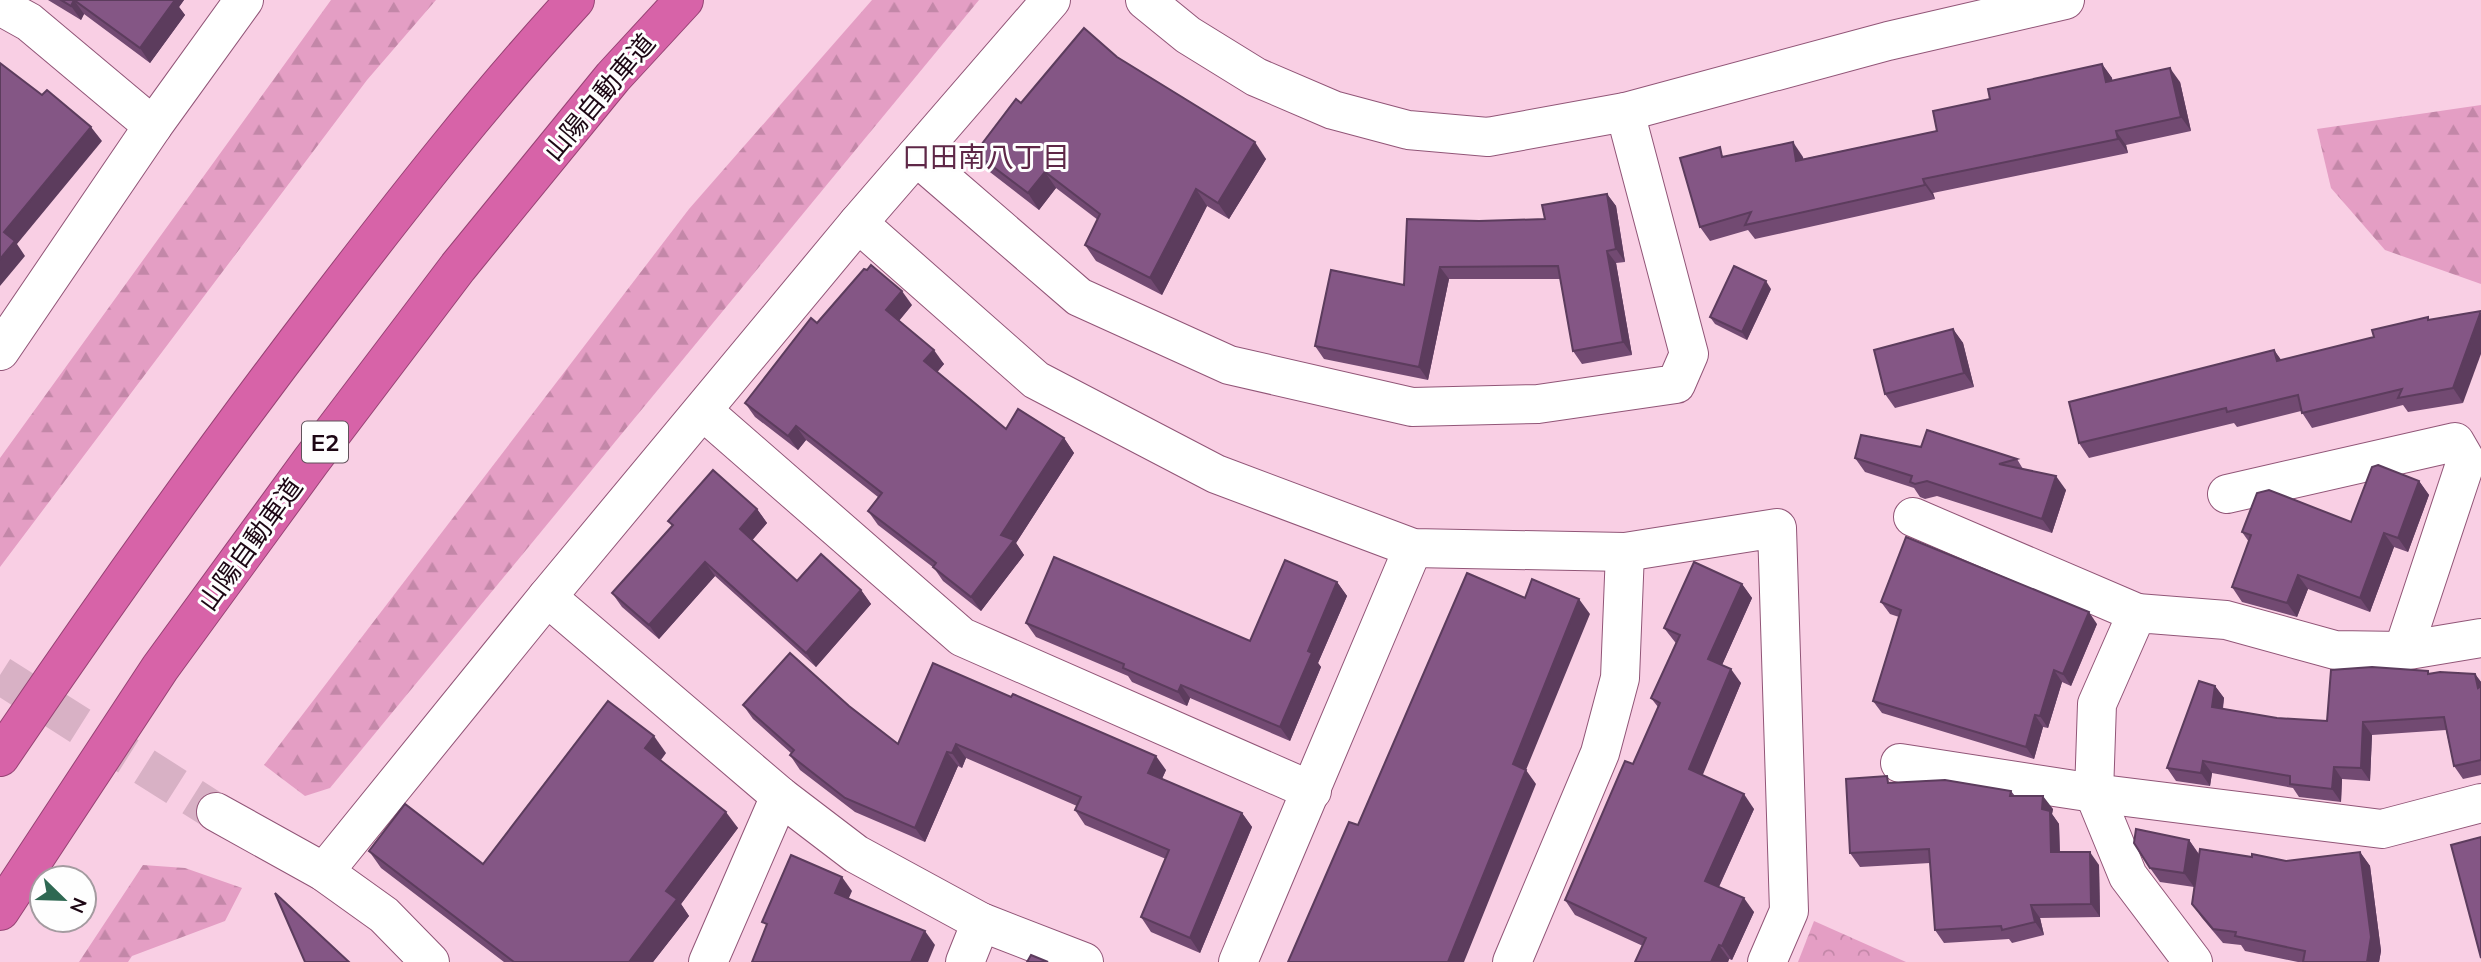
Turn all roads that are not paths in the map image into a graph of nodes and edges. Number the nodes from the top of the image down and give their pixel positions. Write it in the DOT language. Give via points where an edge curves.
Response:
graph roads {
  1 [pos="244,0"];
  2 [pos="575,0"];
  3 [pos="684,0"];
  4 [pos="1051,0"];
  5 [pos="1145,0"];
  6 [pos="2065,0"];
  7 [pos="0,6"];
  8 [pos="1625,112"];
  9 [pos="153,126"];
  10 [pos="916,156"];
  11 [pos="858,223"];
  12 [pos="4,335"];
  13 [pos="703,411"];
  14 [pos="2227,494"];
  15 [pos="1913,517"];
  16 [pos="1413,548"];
  17 [pos="1625,552"];
  18 [pos="547,597"];
  19 [pos="2137,613"];
  20 [pos="2480,642"];
  21 [pos="2403,651"];
  22 [pos="0,757"];
  23 [pos="1900,763"];
  24 [pos="1312,791"];
  25 [pos="2094,793"];
  26 [pos="780,796"];
  27 [pos="2481,803"];
  28 [pos="216,812"];
  29 [pos="324,872"];
  30 [pos="0,911"];
  31 [pos="981,922"];
  32 [pos="430,962"];
  33 [pos="708,962"];
  34 [pos="965,962"];
  35 [pos="1084,962"];
  36 [pos="1238,962"];
  37 [pos="1512,962"];
  38 [pos="1767,962"];
  39 [pos="2193,962"];
  1 -- 9 [label="street"];
  2 -- 22 [label="highway" via="391,219 250,402"];
  3 -- 30 [label="highway, 山陽自動車道 / E2" via="613,77 458,267 311,461 160,668"];
  4 -- 10 [label="street"];
  5 -- 8 [label="street" via="1188,35 1256,77 1333,110 1408,130 1488,137"];
  6 -- 8 [label="street" via="1888,41"];
  7 -- 9 [label="street" via="29,22"];
  8 -- 10 [label="street" via="1689,354 1676,384 1538,404 1412,407 1229,365 1079,297"];
  9 -- 12 [label="street"];
  10 -- 11 [label="street"];
  11 -- 13 [label="street"];
  11 -- 16 [label="street" via="1036,380 1216,474"];
  13 -- 18 [label="street"];
  13 -- 24 [label="street" via="962,637"];
  14 -- 21 [label="street" via="2455,442 2466,461"];
  15 -- 19 [label="street"];
  16 -- 17 [label="street"];
  16 -- 24 [label="street"];
  17 -- 37 [label="street" via="1620,678 1600,753"];
  17 -- 38 [label="street" via="1777,528 1789,911"];
  18 -- 26 [label="street"];
  18 -- 29 [label="street"];
  19 -- 21 [label="street" via="2227,620 2335,650"];
  19 -- 25 [label="street" via="2097,704"];
  20 -- 21 [label="street"];
  23 -- 25 [label="street"];
  24 -- 36 [label="street"];
  25 -- 27 [label="street" via="2382,829"];
  25 -- 39 [label="street" via="2128,876"];
  26 -- 31 [label="street" via="856,854"];
  26 -- 33 [label="street"];
  28 -- 29 [label="street"];
  29 -- 32 [label="street" via="384,915"];
  31 -- 34 [label="street"];
  31 -- 35 [label="street"];
}
